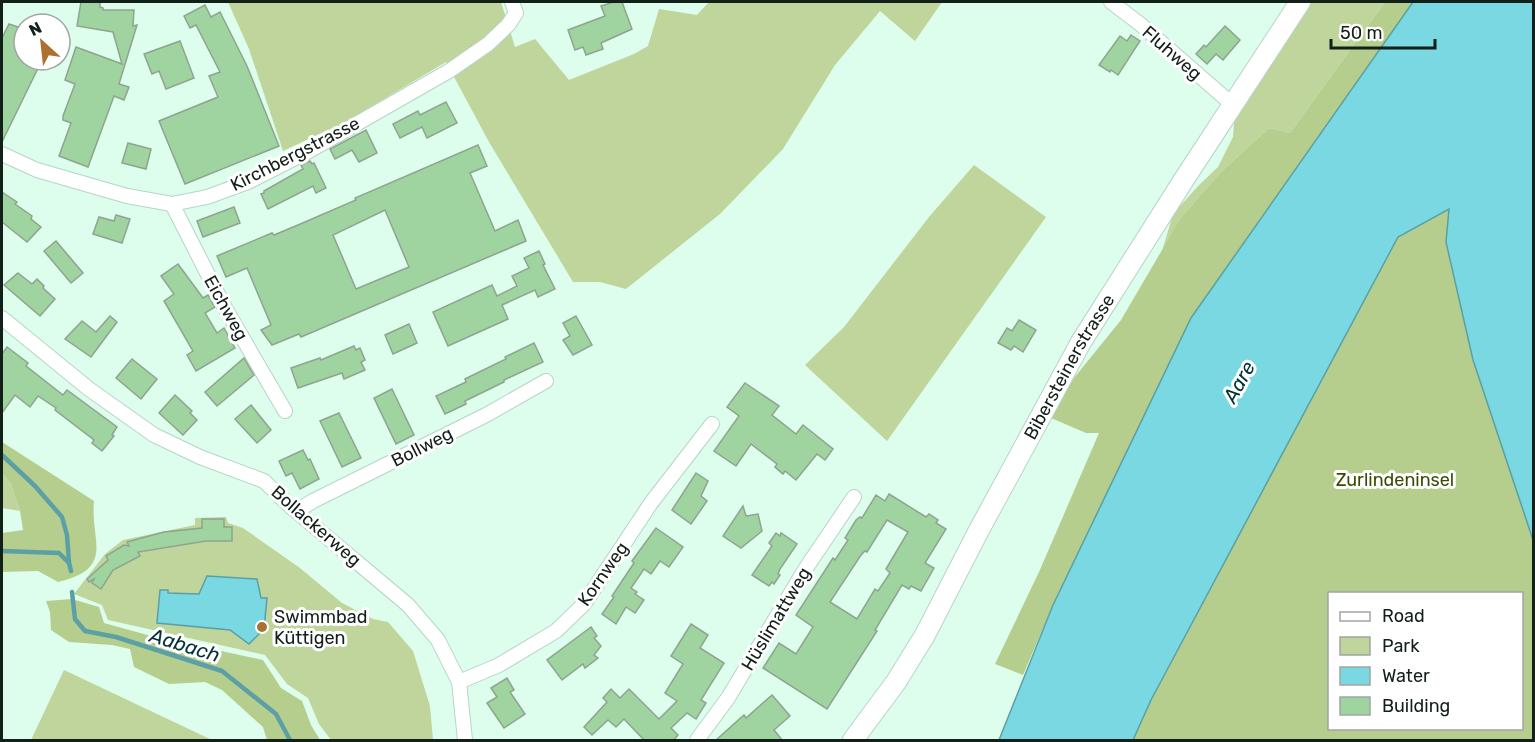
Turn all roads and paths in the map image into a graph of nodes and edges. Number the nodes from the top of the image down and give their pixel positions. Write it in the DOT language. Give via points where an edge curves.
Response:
graph roads {
  1 [pos="512,2"];
  2 [pos="1111,2"];
  3 [pos="1300,2"];
  4 [pos="1233,105"];
  5 [pos="2,154"];
  6 [pos="172,204"];
  7 [pos="2,318"];
  8 [pos="546,381"];
  9 [pos="285,411"];
  10 [pos="712,424"];
  11 [pos="854,497"];
  12 [pos="297,511"];
  13 [pos="459,682"];
  14 [pos="465,741"];
  15 [pos="697,741"];
  16 [pos="853,741"];
  1 -- 6 [label="street, Kirchbergstrasse" via="516,13 508,25 449,71 249,182"];
  2 -- 4 [label="street, Fluhweg"];
  3 -- 4 [label="main road, Bibersteinerstrasse"];
  4 -- 16 [label="main road, Bibersteinerstrasse" via="1081,342 925,635"];
  5 -- 6 [label="street, Kirchbergstrasse" via="46,172 127,196"];
  6 -- 9 [label="street, Eichweg" via="225,308"];
  7 -- 12 [label="street, Bollackerweg" via="89,389 154,435 264,481"];
  8 -- 12 [label="street, Bollweg"];
  10 -- 13 [label="street, Kornweg" via="651,503 584,604 556,631 499,665"];
  11 -- 15 [label="street, Hüslimattweg"];
  12 -- 13 [label="street, Bollackerweg" via="408,605 438,640"];
  13 -- 14 [label="street, Bollackerweg"];
}
